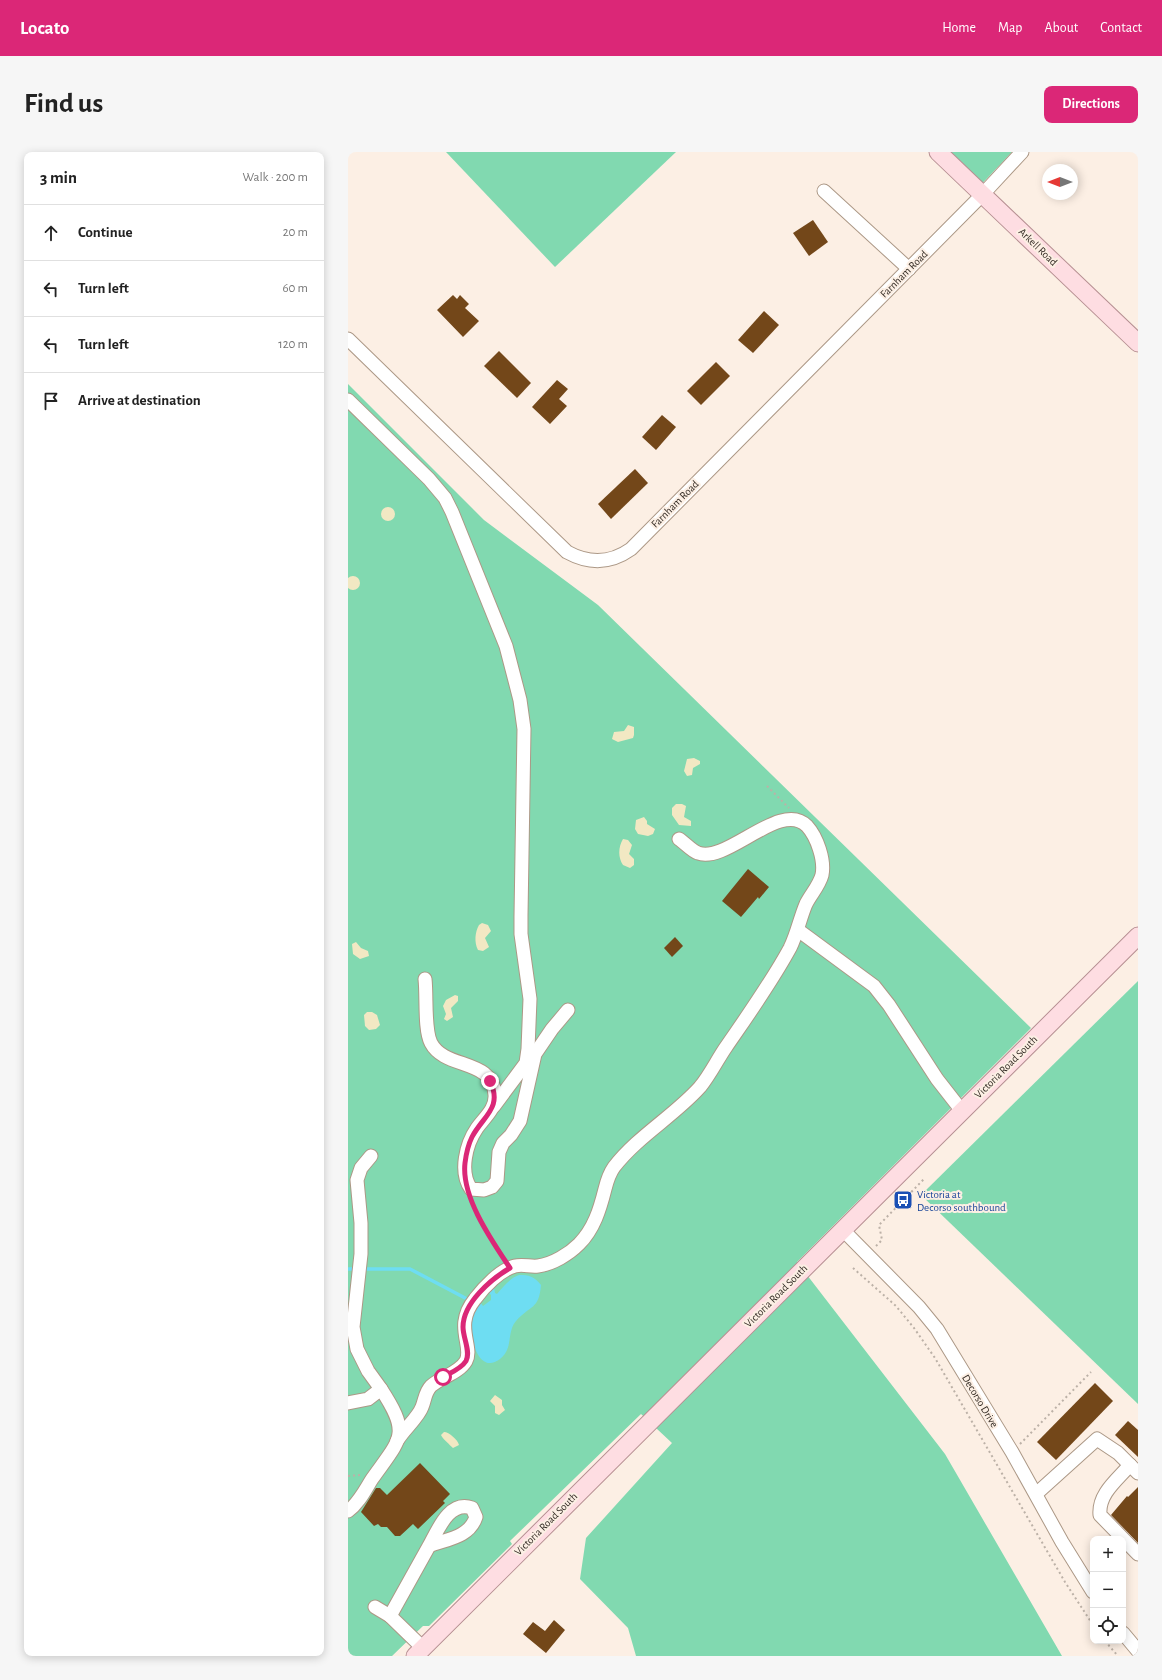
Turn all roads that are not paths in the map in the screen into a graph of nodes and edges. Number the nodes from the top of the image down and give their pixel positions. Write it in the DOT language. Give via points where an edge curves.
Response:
graph roads {
  1 [pos="938,152"];
  2 [pos="1022,152"];
  3 [pos="824,191"];
  4 [pos="984,194"];
  5 [pos="909,269"];
  6 [pos="348,339"];
  7 [pos="1138,343"];
  8 [pos="348,400"];
  9 [pos="680,839"];
  10 [pos="798,930"];
  11 [pos="1138,936"];
  12 [pos="425,979"];
  13 [pos="568,1010"];
  14 [pos="494,1106"];
  15 [pos="962,1111"];
  16 [pos="371,1156"];
  17 [pos="842,1229"];
  18 [pos="381,1389"];
  19 [pos="348,1402"];
  20 [pos="397,1441"];
  21 [pos="1134,1469"];
  22 [pos="1036,1494"];
  23 [pos="348,1511"];
  24 [pos="429,1546"];
  25 [pos="1138,1554"];
  26 [pos="1090,1587"];
  27 [pos="375,1607"];
  28 [pos="390,1616"];
  29 [pos="1126,1637"];
  30 [pos="1138,1651"];
  31 [pos="419,1652"];
  1 -- 4 [label="main road, Arkell Road"];
  2 -- 4 [label="street, Farnham Road"];
  3 -- 5 [label="street"];
  4 -- 5 [label="street, Farnham Road"];
  4 -- 7 [label="main road, Arkell Road"];
  5 -- 6 [label="street, Farnham Road" via="630,549 620,556 600,561 589,561 567,552"];
  8 -- 14 [label="street" via="445,498 464,537 506,646 520,700 524,729 521,934 528,979 530,1027 526,1063"];
  9 -- 10 [label="street" via="699,854 716,853 731,847 755,831 776,823 797,821 805,824 815,841 822,873 806,905"];
  10 -- 15 [label="street" via="874,986 937,1079"];
  10 -- 20 [label="street" via="748,1018 702,1085 612,1169 607,1178 597,1217 579,1244 552,1262 510,1268 480,1294 469,1309 463,1326 467,1360 432,1385 427,1391 419,1413 403,1430"];
  11 -- 15 [label="main road, Victoria Road South"];
  12 -- 14 [label="street" via="431,1042 449,1060 472,1066 485,1074 494,1089"];
  13 -- 14 [label="street" via="535,1054 520,1121 499,1152 497,1181 492,1187 479,1191 471,1188 466,1178 465,1165 471,1139"];
  15 -- 17 [label="main road, Victoria Road South"];
  16 -- 18 [label="street" via="361,1168 356,1180 361,1223 360,1269 353,1316 354,1337 362,1361"];
  17 -- 22 [label="street, Decorso Drive" via="919,1307 936,1329"];
  17 -- 31 [label="main road, Victoria Road South"];
  18 -- 19 [label="street" via="368,1399"];
  18 -- 20 [label="street" via="400,1424"];
  20 -- 23 [label="street" via="385,1463 356,1504"];
  21 -- 22 [label="street" via="1118,1453 1097,1439"];
  21 -- 25 [label="street" via="1104,1495 1099,1508 1100,1515"];
  22 -- 26 [label="street, Decorso Drive"];
  24 -- 28 [label="street"];
  27 -- 28 [label="street"];
  28 -- 31 [label="street"];
  29 -- 30 [label="street"];
}
